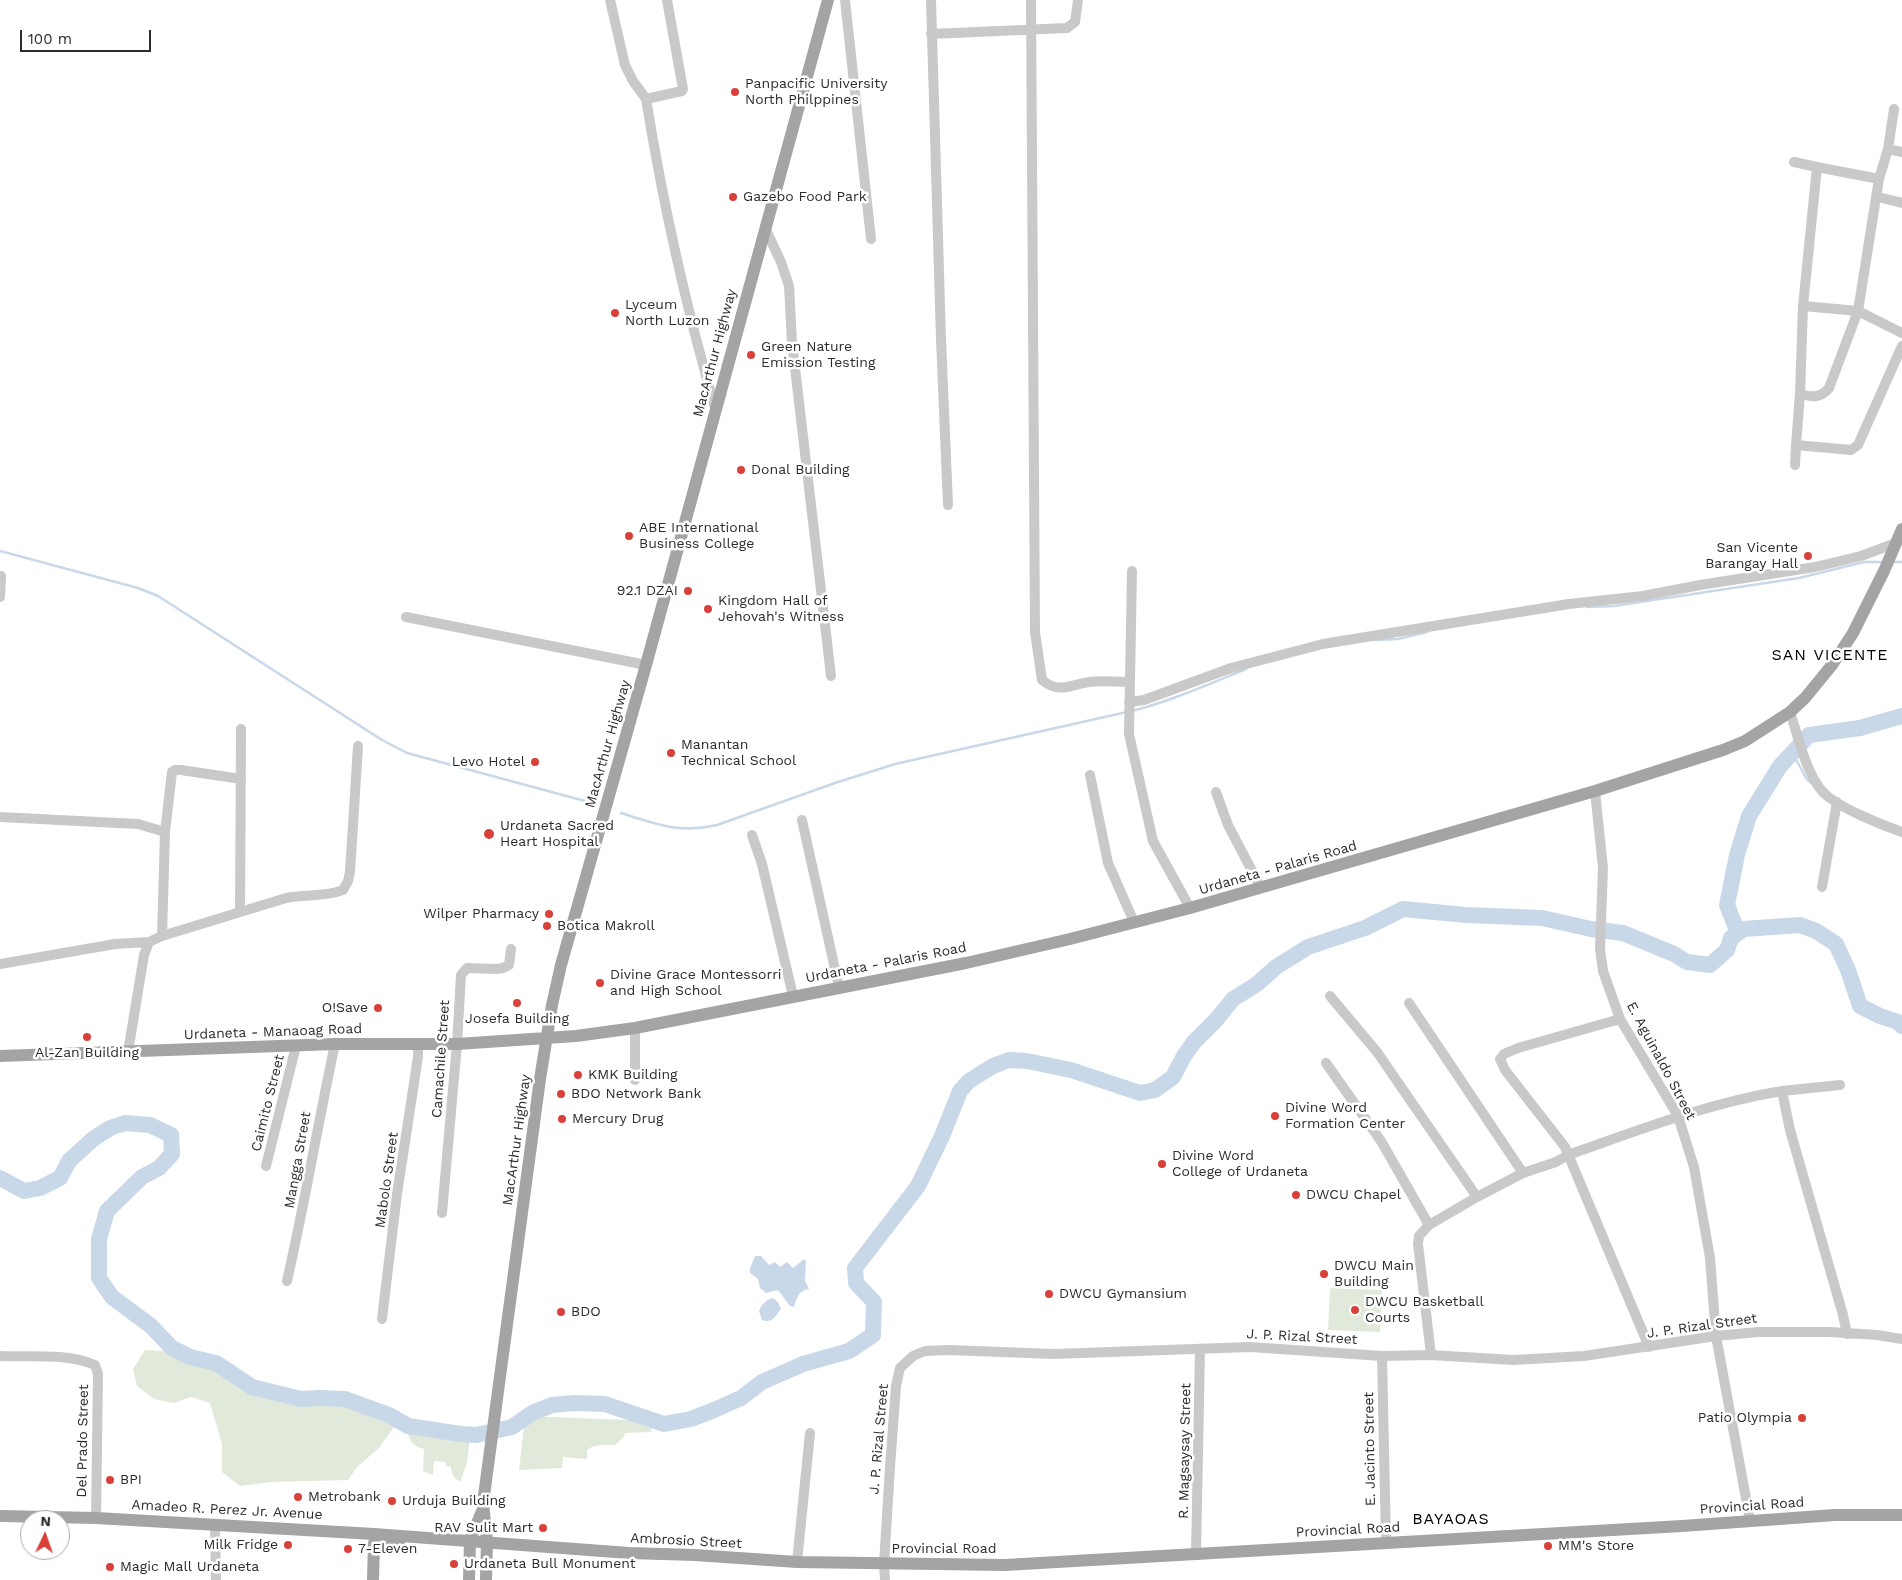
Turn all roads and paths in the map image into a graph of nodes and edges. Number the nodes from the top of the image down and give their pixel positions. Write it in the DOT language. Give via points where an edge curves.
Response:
graph roads {
  1 [pos="610,0"];
  2 [pos="667,0"];
  3 [pos="828,0"];
  4 [pos="845,0"];
  5 [pos="931,0"];
  6 [pos="1031,0"];
  7 [pos="1078,0"];
  8 [pos="1031,30"];
  9 [pos="932,34"];
  10 [pos="646,99"];
  11 [pos="1894,109"];
  12 [pos="1888,149"];
  13 [pos="1902,152"];
  14 [pos="1794,162"];
  15 [pos="1817,167"];
  16 [pos="1879,178"];
  17 [pos="1878,197"];
  18 [pos="1902,204"];
  19 [pos="765,228"];
  20 [pos="871,239"];
  21 [pos="1803,306"];
  22 [pos="1858,312"];
  23 [pos="1902,333"];
  24 [pos="1902,346"];
  25 [pos="1800,394"];
  26 [pos="715,408"];
  27 [pos="1796,445"];
  28 [pos="1795,465"];
  29 [pos="948,505"];
  30 [pos="1902,529"];
  31 [pos="1894,548"];
  32 [pos="1132,571"];
  33 [pos="1,576"];
  34 [pos="0,596"];
  35 [pos="406,617"];
  36 [pos="646,665"];
  37 [pos="830,676"];
  38 [pos="1129,682"];
  39 [pos="1129,705"];
  40 [pos="1790,712"];
  41 [pos="241,728"];
  42 [pos="358,746"];
  43 [pos="1090,775"];
  44 [pos="241,779"];
  45 [pos="1595,791"];
  46 [pos="1216,792"];
  47 [pos="1836,802"];
  48 [pos="0,817"];
  49 [pos="802,820"];
  50 [pos="165,832"];
  51 [pos="1902,832"];
  52 [pos="752,835"];
  53 [pos="1822,887"];
  54 [pos="1261,888"];
  55 [pos="1190,908"];
  56 [pos="240,912"];
  57 [pos="1134,922"];
  58 [pos="162,936"];
  59 [pos="149,942"];
  60 [pos="511,950"];
  61 [pos="0,964"];
  62 [pos="839,988"];
  63 [pos="793,996"];
  64 [pos="1330,996"];
  65 [pos="1409,1003"];
  66 [pos="1620,1019"];
  67 [pos="635,1028"];
  68 [pos="546,1038"];
  69 [pos="335,1044"];
  70 [pos="418,1044"];
  71 [pos="457,1044"];
  72 [pos="296,1046"];
  73 [pos="128,1052"];
  74 [pos="0,1056"];
  75 [pos="1326,1063"];
  76 [pos="635,1080"];
  77 [pos="1840,1085"];
  78 [pos="1782,1091"];
  79 [pos="1678,1116"];
  80 [pos="1568,1155"];
  81 [pos="266,1166"];
  82 [pos="1523,1173"];
  83 [pos="1477,1197"];
  84 [pos="442,1213"];
  85 [pos="1429,1225"];
  86 [pos="287,1281"];
  87 [pos="382,1319"];
  88 [pos="1847,1334"];
  89 [pos="1716,1336"];
  90 [pos="1902,1339"];
  91 [pos="1649,1347"];
  92 [pos="1200,1348"];
  93 [pos="1431,1355"];
  94 [pos="0,1356"];
  95 [pos="1382,1356"];
  96 [pos="810,1433"];
  97 [pos="483,1509"];
  98 [pos="1902,1515"];
  99 [pos="0,1516"];
  100 [pos="96,1518"];
  101 [pos="1750,1520"];
  102 [pos="215,1524"];
  103 [pos="374,1534"];
  104 [pos="453,1539"];
  105 [pos="470,1540"];
  106 [pos="486,1541"];
  107 [pos="1386,1542"];
  108 [pos="374,1549"];
  109 [pos="1196,1555"];
  110 [pos="797,1562"];
  111 [pos="884,1564"];
  112 [pos="216,1580"];
  113 [pos="374,1580"];
  114 [pos="469,1580"];
  115 [pos="486,1580"];
  116 [pos="885,1580"];
  1 -- 10 [label="street" via="625,65"];
  2 -- 10 [label="street" via="683,89"];
  3 -- 19 [label="main road, MacArthur Highway"];
  4 -- 20 [label="street"];
  5 -- 9 [label="street"];
  6 -- 8 [label="street"];
  7 -- 8 [label="street" via="1077,16 1072,25"];
  8 -- 9 [label="street"];
  8 -- 38 [label="street" via="1035,632 1040,672 1042,680 1050,687"];
  9 -- 29 [label="street"];
  10 -- 26 [label="street" via="675,255"];
  11 -- 12 [label="street"];
  12 -- 13 [label="street"];
  12 -- 16 [label="street"];
  14 -- 15 [label="street"];
  15 -- 16 [label="street"];
  15 -- 21 [label="street"];
  16 -- 17 [label="street"];
  17 -- 18 [label="street"];
  17 -- 22 [label="street"];
  19 -- 26 [label="main road, MacArthur Highway"];
  19 -- 37 [label="street" via="789,286 792,342"];
  21 -- 22 [label="street"];
  21 -- 25 [label="street"];
  22 -- 23 [label="street"];
  22 -- 25 [label="street" via="1829,388 1818,396"];
  24 -- 27 [label="street" via="1858,445 1851,450"];
  25 -- 27 [label="street"];
  26 -- 36 [label="main road, MacArthur Highway"];
  27 -- 28 [label="street"];
  30 -- 31 [label="main road, Urdaneta - Palaris Road"];
  31 -- 39 [label="street" via="1815,567 1644,596 1569,604 1323,644 1231,668"];
  31 -- 40 [label="main road, Urdaneta - Palaris Road" via="1853,633 1832,665"];
  32 -- 38 [label="street"];
  33 -- 34 [label="street"];
  35 -- 36 [label="street"];
  36 -- 68 [label="main road, MacArthur Highway" via="561,965"];
  38 -- 39 [label="street"];
  39 -- 55 [label="street" via="1128,725 1153,841"];
  40 -- 45 [label="main road, Urdaneta - Palaris Road" via="1745,741 1723,750"];
  40 -- 47 [label="street" via="1811,774 1822,792"];
  41 -- 44 [label="street"];
  42 -- 56 [label="street" via="350,872 346,887 334,893 286,898"];
  43 -- 57 [label="street" via="1108,864"];
  44 -- 50 [label="street" via="175,770 171,775"];
  44 -- 56 [label="street"];
  45 -- 54 [label="main road, Urdaneta - Palaris Road"];
  45 -- 66 [label="street, E. Aguinaldo Street" via="1603,868 1600,949 1603,971"];
  46 -- 54 [label="street" via="1228,825"];
  47 -- 51 [label="street"];
  47 -- 53 [label="street"];
  48 -- 50 [label="street" via="138,824"];
  49 -- 62 [label="street"];
  50 -- 58 [label="street"];
  52 -- 63 [label="street" via="762,864"];
  54 -- 55 [label="main road, Urdaneta - Palaris Road"];
  55 -- 57 [label="main road, Urdaneta - Palaris Road"];
  56 -- 58 [label="street"];
  57 -- 62 [label="main road, Urdaneta - Palaris Road" via="995,956"];
  58 -- 59 [label="street"];
  59 -- 61 [label="street" via="115,944"];
  59 -- 73 [label="street"];
  60 -- 71 [label="street, Camachile Street" via="509,965 504,968 467,968 462,972"];
  62 -- 63 [label="main road, Urdaneta - Palaris Road"];
  63 -- 67 [label="main road, Urdaneta - Palaris Road"];
  64 -- 83 [label="street" via="1377,1052"];
  65 -- 82 [label="street"];
  66 -- 79 [label="street, E. Aguinaldo Street"];
  66 -- 80 [label="street" via="1518,1048 1500,1059"];
  67 -- 68 [label="main road, Urdaneta - Palaris Road"];
  67 -- 76 [label="street"];
  68 -- 71 [label="main road, Urdaneta - Manaoag Road"];
  68 -- 97 [label="main road, MacArthur Highway"];
  69 -- 70 [label="main road, Urdaneta - Manaoag Road"];
  69 -- 72 [label="main road, Urdaneta - Manaoag Road"];
  69 -- 86 [label="street, Mangga Street"];
  70 -- 71 [label="main road, Urdaneta - Manaoag Road"];
  70 -- 87 [label="street, Mabolo Street"];
  71 -- 84 [label="street, Camachile Street"];
  72 -- 73 [label="main road, Urdaneta - Manaoag Road"];
  72 -- 81 [label="street, Caimito Street"];
  73 -- 74 [label="main road, Urdaneta - Manaoag Road"];
  75 -- 85 [label="street" via="1376,1134"];
  77 -- 78 [label="street"];
  78 -- 79 [label="street" via="1735,1099"];
  78 -- 88 [label="street"];
  79 -- 80 [label="street"];
  79 -- 89 [label="street, E. Aguinaldo Street" via="1699,1190 1710,1258"];
  80 -- 82 [label="street"];
  80 -- 91 [label="street"];
  82 -- 83 [label="street"];
  83 -- 85 [label="street"];
  85 -- 93 [label="street" via="1419,1236 1418,1244"];
  88 -- 89 [label="street, J. P. Rizal Street" via="1766,1331"];
  88 -- 90 [label="street, J. P. Rizal Street"];
  89 -- 91 [label="street, J. P. Rizal Street"];
  89 -- 101 [label="street, E. Aguinaldo Street"];
  91 -- 93 [label="street, J. P. Rizal Street" via="1584,1356 1513,1360"];
  92 -- 95 [label="street, J. P. Rizal Street" via="1269,1348"];
  92 -- 109 [label="street, R. Magsaysay Street"];
  92 -- 111 [label="street, J. P. Rizal Street" via="1054,1354 949,1350 925,1351 912,1356 900,1368 896,1386"];
  93 -- 95 [label="street, J. P. Rizal Street"];
  94 -- 100 [label="street, Del Prado Street" via="68,1358 95,1365 98,1374"];
  95 -- 107 [label="street, E. Jacinto Street"];
  96 -- 110 [label="street"];
  97 -- 105 [label="main road, MacArthur Highway"];
  97 -- 106 [label="main road, MacArthur Highway"];
  98 -- 101 [label="main road, Provincial Road"];
  99 -- 100 [label="main road, Amadeo R. Perez Jr. Avenue"];
  100 -- 102 [label="main road, Amadeo R. Perez Jr. Avenue"];
  101 -- 107 [label="main road, Provincial Road"];
  102 -- 103 [label="main road, Amadeo R. Perez Jr. Avenue"];
  102 -- 112 [label="street"];
  103 -- 104 [label="main road, Amadeo R. Perez Jr. Avenue"];
  103 -- 108 [label="main road"];
  104 -- 105 [label="main road, Amadeo R. Perez Jr. Avenue"];
  104 -- 108 [label="main road, Amadeo R. Perez Jr. Avenue" via="444,1547 386,1543"];
  105 -- 106 [label="main road, Amadeo R. Perez Jr. Avenue"];
  105 -- 114 [label="main road, MacArthur Highway"];
  106 -- 110 [label="main road, Ambrosio Street"];
  106 -- 115 [label="main road, MacArthur Highway"];
  107 -- 109 [label="main road, Provincial Road"];
  108 -- 113 [label="main road"];
  109 -- 111 [label="main road, Provincial Road" via="1005,1565"];
  110 -- 111 [label="main road, Ambrosio Street"];
  111 -- 116 [label="street, J. P. Rizal Street"];
}
